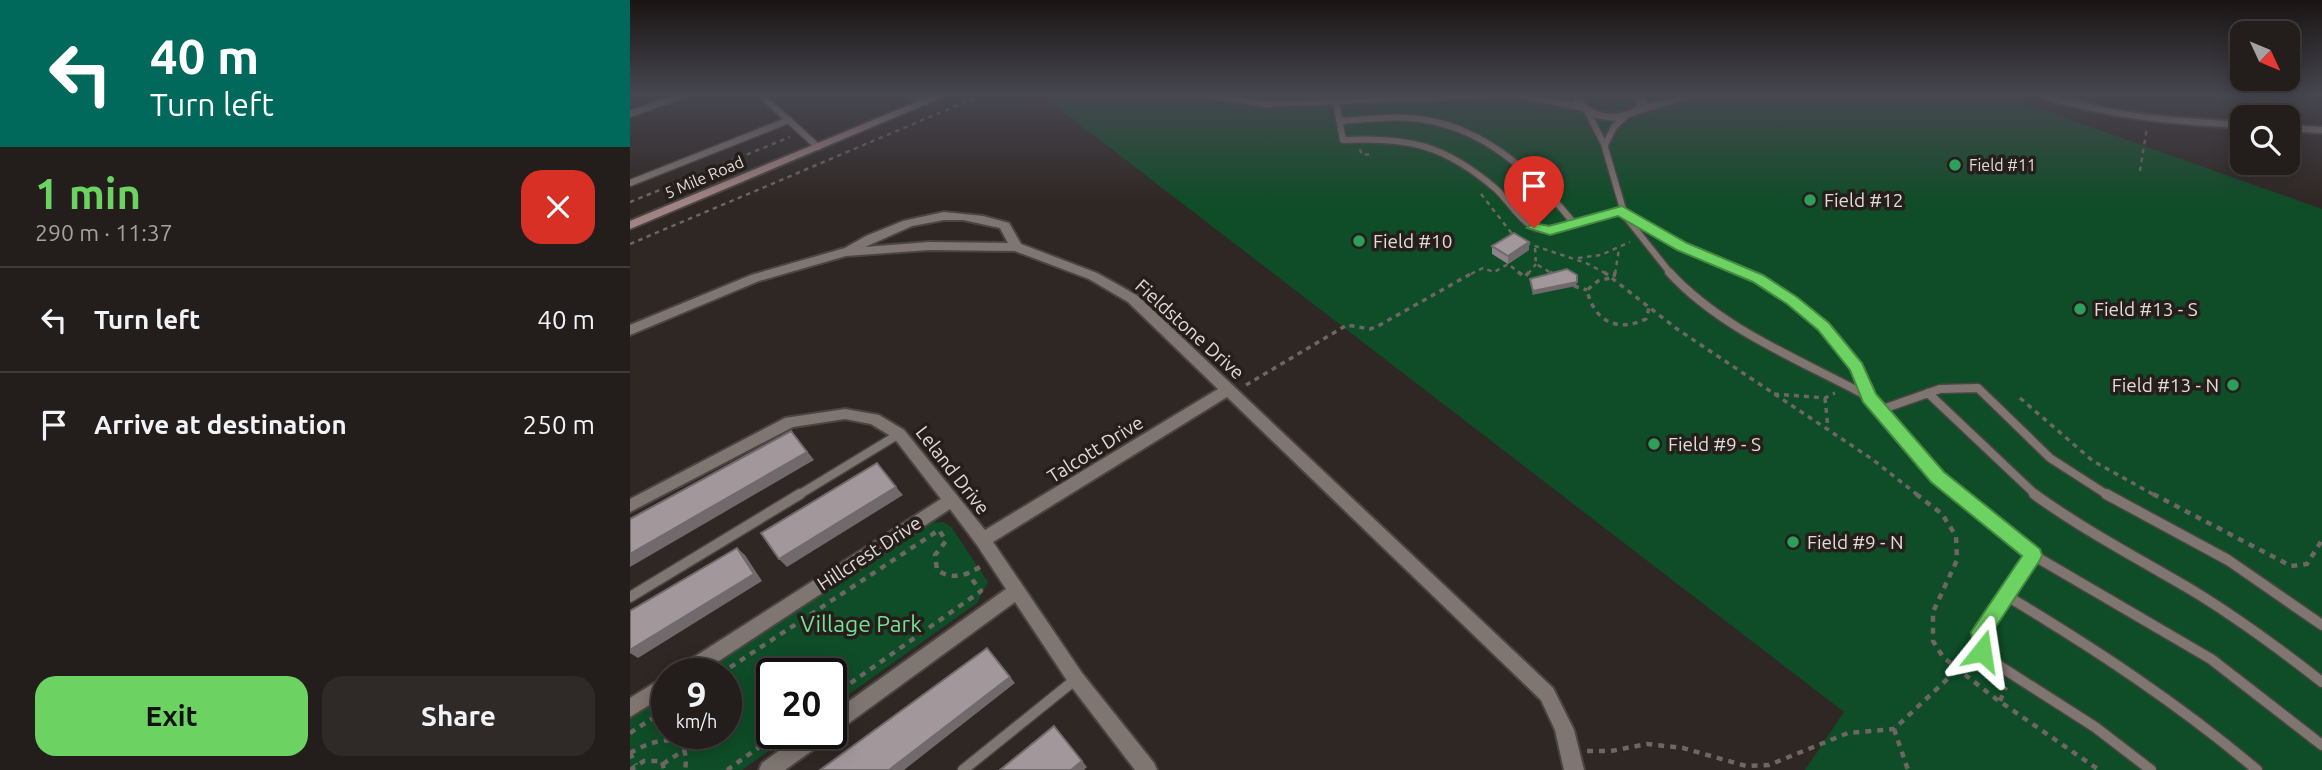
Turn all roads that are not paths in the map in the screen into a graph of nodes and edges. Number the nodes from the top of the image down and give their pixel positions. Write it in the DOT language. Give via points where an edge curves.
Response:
graph roads {
  1 [pos="764,130"];
  2 [pos="800,130"];
  3 [pos="859,130"];
  4 [pos="1341,130"];
  5 [pos="1465,130"];
  6 [pos="1596,130"];
  7 [pos="1613,130"];
  8 [pos="1605,145"];
  9 [pos="818,147"];
  10 [pos="630,183"];
  11 [pos="1623,213"];
  12 [pos="1573,222"];
  13 [pos="630,225"];
  14 [pos="1016,247"];
  15 [pos="846,252"];
  16 [pos="630,330"];
  17 [pos="1230,392"];
  18 [pos="1928,393"];
  19 [pos="1869,397"];
  20 [pos="1880,410"];
  21 [pos="899,434"];
  22 [pos="950,501"];
  23 [pos="630,506"];
  24 [pos="982,540"];
  25 [pos="2033,555"];
  26 [pos="1016,591"];
  27 [pos="2007,596"];
  28 [pos="630,597"];
  29 [pos="2322,625"];
  30 [pos="708,658"];
  31 [pos="1076,679"];
  32 [pos="2322,682"];
  33 [pos="651,694"];
  34 [pos="630,708"];
  35 [pos="847,713"];
  36 [pos="2322,745"];
  37 [pos="798,749"];
  38 [pos="1143,769"];
  39 [pos="769,770"];
  40 [pos="962,770"];
  41 [pos="1574,770"];
  42 [pos="2151,770"];
  43 [pos="2257,770"];
  1 -- 10 [label="lane"];
  2 -- 9 [label="lane"];
  3 -- 9 [label="street, 5 Mile Road"];
  4 -- 12 [label="lane" via="1343,140 1384,138 1425,144 1468,165 1534,228 1550,230"];
  5 -- 12 [label="lane" via="1525,167"];
  6 -- 8 [label="lane"];
  7 -- 8 [label="lane"];
  8 -- 11 [label="lane"];
  9 -- 13 [label="street, 5 Mile Road"];
  11 -- 12 [label="lane"];
  11 -- 19 [label="lane" via="1680,286 1713,312"];
  11 -- 19 [label="lane" via="1682,246 1758,278 1792,300 1824,327 1857,367"];
  14 -- 15 [label="street, Fieldstone Drive" via="929,246"];
  14 -- 15 [label="street" via="1005,226 978,217 939,214 887,229"];
  14 -- 17 [label="street, Fieldstone Drive" via="1093,276 1133,299"];
  15 -- 16 [label="street, Fieldstone Drive" via="755,278"];
  17 -- 24 [label="street, Talcott Drive"];
  17 -- 41 [label="street, Fieldstone Drive" via="1547,694 1560,716"];
  18 -- 20 [label="lane"];
  18 -- 29 [label="lane" via="1962,385 1978,388 2050,458 2097,489 2228,560"];
  18 -- 32 [label="lane" via="2029,490 2070,520 2262,636"];
  19 -- 20 [label="lane"];
  20 -- 25 [label="lane" via="1938,477"];
  21 -- 22 [label="street, Leland Drive"];
  21 -- 23 [label="street, Leland Drive" via="874,419 845,414 790,422"];
  21 -- 28 [label="lane"];
  22 -- 24 [label="street, Leland Drive"];
  22 -- 30 [label="street, Hillcrest Drive"];
  24 -- 26 [label="street, Leland Drive"];
  25 -- 27 [label="lane"];
  25 -- 36 [label="lane" via="2211,659"];
  26 -- 31 [label="street, Leland Drive"];
  26 -- 35 [label="street"];
  27 -- 42 [label="lane" via="1981,632 1982,651"];
  27 -- 43 [label="lane" via="2122,666"];
  31 -- 38 [label="street, Leland Drive"];
  31 -- 40 [label="lane"];
  33 -- 34 [label="street"];
  37 -- 39 [label="street"];
}
